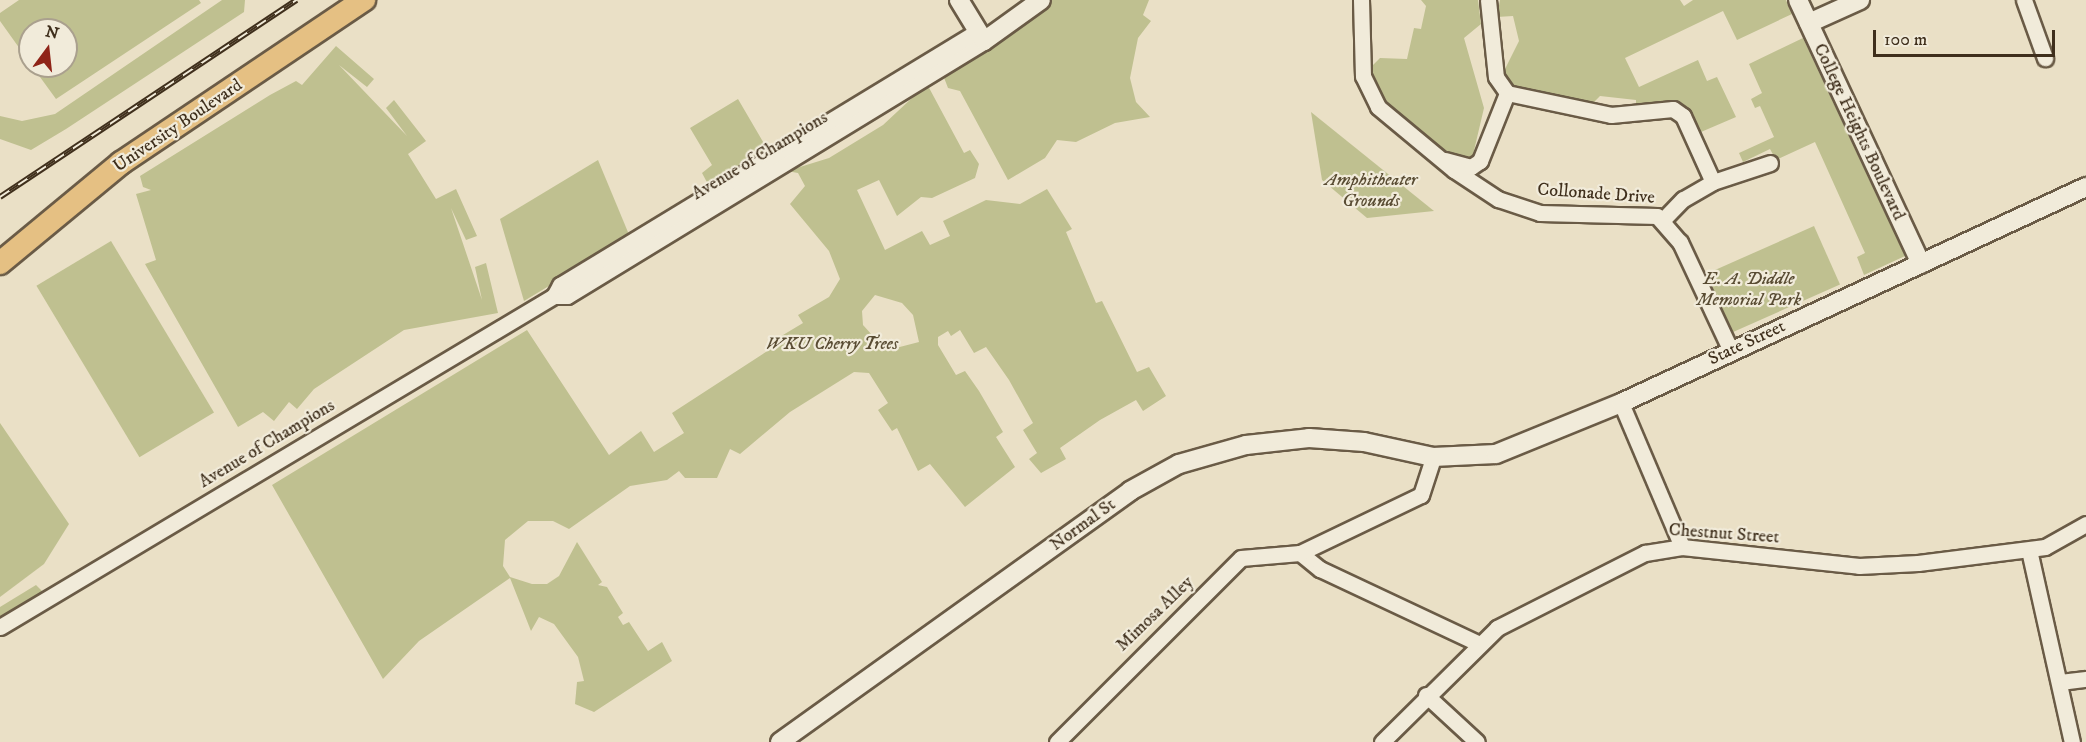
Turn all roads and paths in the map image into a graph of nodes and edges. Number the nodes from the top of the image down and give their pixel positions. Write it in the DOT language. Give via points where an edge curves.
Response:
graph roads {
  1 [pos="364,0"];
  2 [pos="959,0"];
  3 [pos="1021,0"];
  4 [pos="1041,0"];
  5 [pos="1361,0"];
  6 [pos="1488,0"];
  7 [pos="1798,0"];
  8 [pos="1860,0"];
  9 [pos="2024,0"];
  10 [pos="1809,23"];
  11 [pos="981,36"];
  12 [pos="2045,58"];
  13 [pos="1507,93"];
  14 [pos="1439,158"];
  15 [pos="1770,163"];
  16 [pos="1713,182"];
  17 [pos="2086,187"];
  18 [pos="1663,220"];
  19 [pos="0,263"];
  20 [pos="1921,264"];
  21 [pos="1731,351"];
  22 [pos="1621,403"];
  23 [pos="1433,458"];
  24 [pos="2086,524"];
  25 [pos="1682,547"];
  26 [pos="2029,550"];
  27 [pos="1300,553"];
  28 [pos="0,627"];
  29 [pos="1477,643"];
  30 [pos="2086,680"];
  31 [pos="2060,682"];
  32 [pos="1426,695"];
  33 [pos="780,742"];
  34 [pos="1057,742"];
  35 [pos="1382,742"];
  36 [pos="1477,742"];
  37 [pos="2072,742"];
  1 -- 19 [label="main road, University Boulevard" via="121,163"];
  2 -- 11 [label="street"];
  3 -- 11 [label="street"];
  4 -- 11 [label="street"];
  5 -- 14 [label="street, Collonade Drive" via="1368,96"];
  6 -- 13 [label="street" via="1496,77"];
  7 -- 10 [label="street, College Heights Boulevard"];
  8 -- 10 [label="street"];
  9 -- 12 [label="street"];
  10 -- 20 [label="street, College Heights Boulevard"];
  11 -- 28 [label="street, Avenue of Champions" via="567,296 554,296"];
  13 -- 14 [label="street" via="1476,165"];
  13 -- 16 [label="street" via="1611,115 1673,110 1683,116"];
  14 -- 18 [label="street, Collonade Drive" via="1498,199 1540,213 1648,214"];
  15 -- 16 [label="street"];
  16 -- 18 [label="street" via="1683,199"];
  17 -- 20 [label="street, State Street"];
  18 -- 21 [label="street, Collonade Drive" via="1680,242"];
  20 -- 21 [label="street, State Street"];
  21 -- 22 [label="street, State Street"];
  22 -- 23 [label="street, State Street" via="1496,454"];
  22 -- 25 [label="street"];
  23 -- 27 [label="street, Mimosa Alley" via="1421,495"];
  23 -- 33 [label="street, Normal St" via="1376,444 1309,438 1246,445 1179,464 1130,491"];
  24 -- 26 [label="street, Chestnut Street"];
  25 -- 26 [label="street, Chestnut Street" via="1859,566"];
  25 -- 29 [label="street, Chestnut Street" via="1645,553 1573,587"];
  26 -- 31 [label="street"];
  27 -- 29 [label="street" via="1320,569"];
  27 -- 34 [label="street, Mimosa Alley" via="1241,558"];
  29 -- 32 [label="street, Chestnut Street"];
  30 -- 31 [label="street"];
  31 -- 37 [label="street"];
  32 -- 35 [label="street, Chestnut Street"];
  32 -- 36 [label="street"];
}
